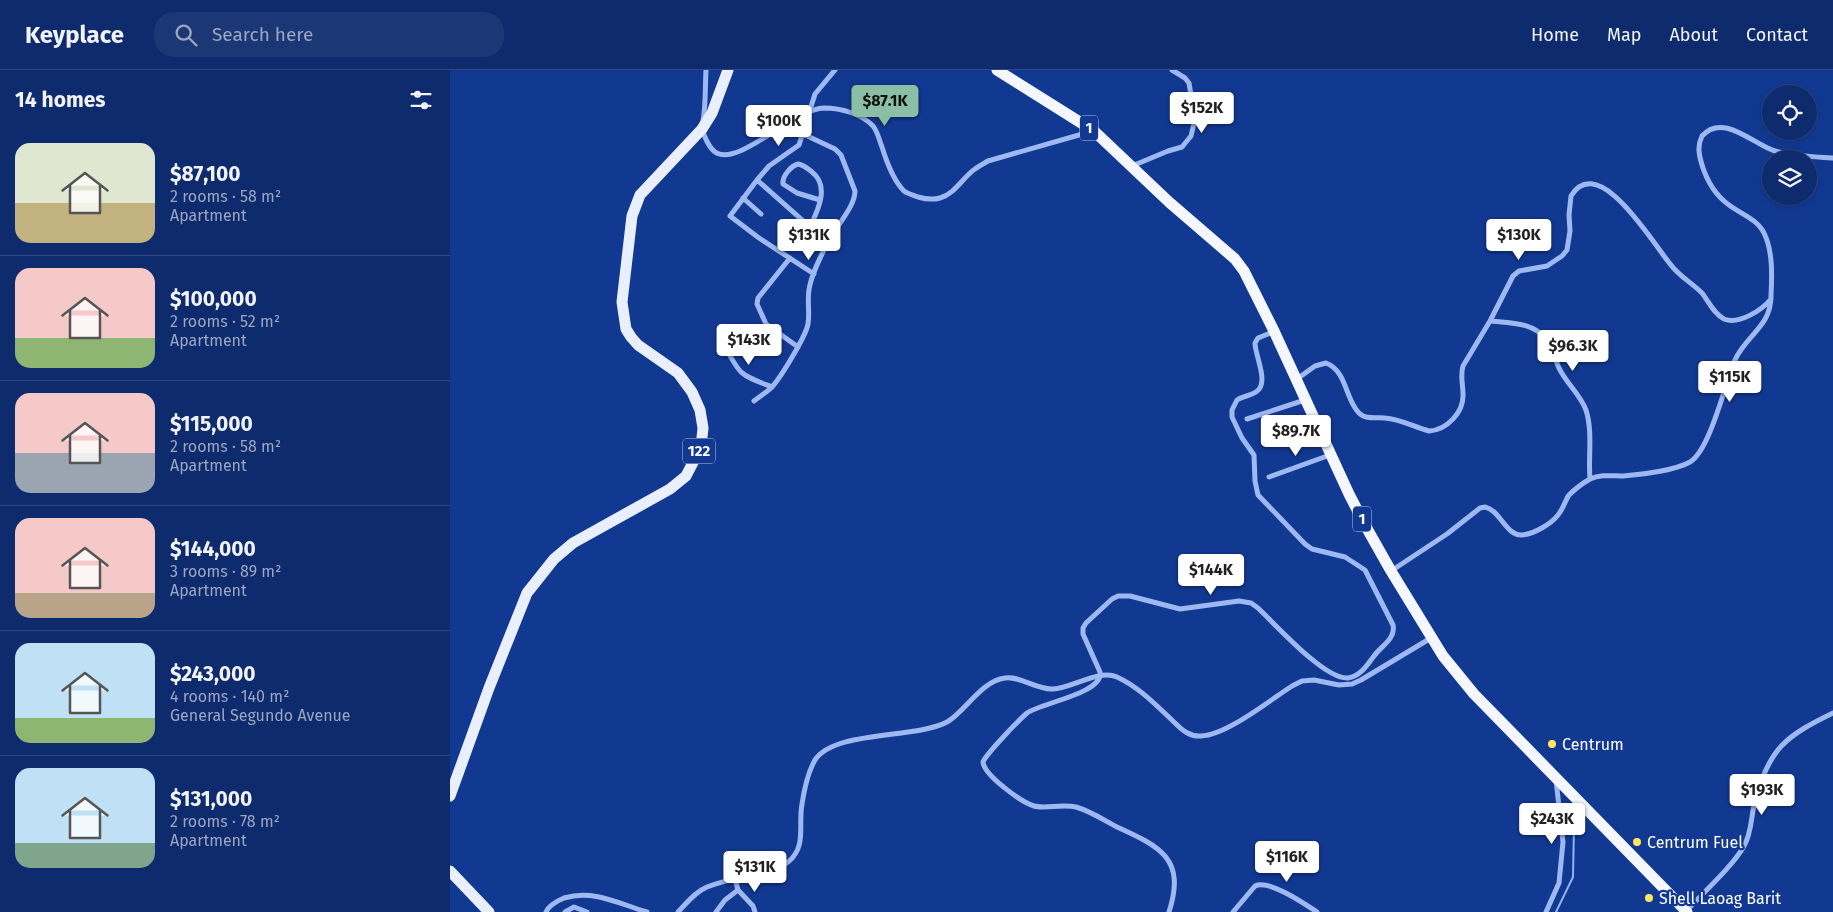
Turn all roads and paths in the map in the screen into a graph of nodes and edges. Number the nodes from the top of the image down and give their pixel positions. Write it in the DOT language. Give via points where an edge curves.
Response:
graph roads {
  1 [pos="706,70"];
  2 [pos="728,70"];
  3 [pos="834,70"];
  4 [pos="997,70"];
  5 [pos="1172,70"];
  6 [pos="808,112"];
  7 [pos="702,129"];
  8 [pos="1094,131"];
  9 [pos="803,134"];
  10 [pos="1833,158"];
  11 [pos="1132,167"];
  12 [pos="757,180"];
  13 [pos="743,198"];
  14 [pos="820,200"];
  15 [pos="761,214"];
  16 [pos="810,227"];
  17 [pos="828,242"];
  18 [pos="790,258"];
  19 [pos="814,274"];
  20 [pos="1771,298"];
  21 [pos="1490,321"];
  22 [pos="1274,331"];
  23 [pos="725,346"];
  24 [pos="798,347"];
  25 [pos="1296,381"];
  26 [pos="772,387"];
  27 [pos="1305,400"];
  28 [pos="754,401"];
  29 [pos="1247,419"];
  30 [pos="1331,455"];
  31 [pos="1269,477"];
  32 [pos="1590,479"];
  33 [pos="1391,571"];
  34 [pos="1431,638"];
  35 [pos="1101,676"];
  36 [pos="1833,713"];
  37 [pos="1556,780"];
  38 [pos="450,796"];
  39 [pos="450,871"];
  40 [pos="736,879"];
  41 [pos="738,890"];
  42 [pos="1686,911"];
  43 [pos="489,912"];
  44 [pos="546,912"];
  45 [pos="565,912"];
  46 [pos="587,912"];
  47 [pos="647,912"];
  48 [pos="678,912"];
  49 [pos="716,912"];
  50 [pos="755,912"];
  51 [pos="1169,912"];
  52 [pos="1233,912"];
  53 [pos="1317,912"];
  54 [pos="1546,912"];
  1 -- 7 [label="street"];
  2 -- 7 [label="main road, 122" via="712,113"];
  3 -- 6 [label="street" via="815,94"];
  4 -- 8 [label="highway, 1"];
  5 -- 11 [label="street" via="1189,83 1194,119 1191,136 1182,147"];
  6 -- 7 [label="street" via="740,152 716,152"];
  6 -- 8 [label="street" via="822,108 837,109 872,125 899,184 910,194 925,199 950,194 975,168 988,161"];
  6 -- 9 [label="street"];
  7 -- 38 [label="main road, 122" via="640,195 632,216 622,302 626,329 631,337 678,374 692,392 703,428 701,447 686,476 676,485 573,543 554,559 533,585 519,610"];
  8 -- 11 [label="highway, 1"];
  9 -- 12 [label="street" via="796,148 769,166"];
  9 -- 17 [label="street" via="841,155 855,190 852,203"];
  10 -- 20 [label="street" via="1775,151 1725,128 1711,129 1702,136 1699,150 1709,183 1727,204 1754,221 1764,233 1770,254"];
  11 -- 22 [label="highway, 1" via="1235,259"];
  12 -- 13 [label="street"];
  12 -- 16 [label="street"];
  13 -- 15 [label="street"];
  13 -- 18 [label="street" via="730,216"];
  14 -- 14 [label="street" via="822,186 815,174 802,164 793,166 782,179 782,184 797,194"];
  14 -- 16 [label="street" via="819,210"];
  16 -- 17 [label="street"];
  17 -- 19 [label="street"];
  18 -- 19 [label="street"];
  18 -- 24 [label="street" via="758,298 757,304 768,326"];
  19 -- 24 [label="street" via="809,291 808,325"];
  20 -- 21 [label="street" via="1757,311 1739,319 1725,319 1718,315 1692,284 1672,267 1616,197 1600,185 1587,184 1571,196 1567,250 1547,266 1517,272"];
  20 -- 32 [label="street" via="1767,318 1736,356 1698,455 1681,466"];
  21 -- 25 [label="street" via="1463,366 1459,412 1435,431 1392,419 1362,415 1353,405 1338,372 1326,363 1315,366"];
  21 -- 32 [label="street" via="1526,326 1547,340 1559,368 1586,410"];
  22 -- 25 [label="highway, 1"];
  22 -- 35 [label="street" via="1258,338 1255,343 1262,375 1260,388 1238,400 1232,413 1236,427 1254,455 1256,489 1305,544 1312,549 1345,557 1365,570 1393,625 1392,635 1362,671 1344,678 1319,665 1251,603 1239,601 1180,609 1118,596 1083,628"];
  23 -- 26 [label="street" via="741,373"];
  24 -- 26 [label="street"];
  25 -- 27 [label="highway, 1"];
  26 -- 28 [label="street"];
  27 -- 29 [label="street"];
  27 -- 30 [label="highway, 1"];
  30 -- 31 [label="street"];
  30 -- 33 [label="highway, 1"];
  32 -- 33 [label="street" via="1569,496 1557,516 1538,529 1521,535 1515,533 1493,510 1484,507"];
  33 -- 34 [label="highway, 1"];
  34 -- 35 [label="street" via="1362,680 1344,686 1302,681 1232,725 1202,736 1182,729 1157,705 1121,679"];
  34 -- 37 [label="highway, 1" via="1474,694"];
  35 -- 40 [label="street" via="1053,689 1019,680 1000,679 940,725 876,736 821,752 813,763 801,805 798,851 789,862 777,868"];
  35 -- 51 [label="street" via="1095,684 1082,691 1028,713 985,757 984,767 1004,788 1033,806 1076,808 1154,845 1171,863 1174,873"];
  36 -- 42 [label="street" via="1790,736 1775,753 1759,786 1745,844"];
  37 -- 42 [label="highway, 1"];
  37 -- 54 [label="street" via="1563,842 1559,883"];
  39 -- 43 [label="main road"];
  40 -- 41 [label="street"];
  40 -- 48 [label="street" via="701,890"];
  41 -- 49 [label="street"];
  41 -- 50 [label="street" via="754,906"];
  44 -- 47 [label="street" via="559,900 589,895 607,897"];
  45 -- 46 [label="street" via="574,907"];
  52 -- 53 [label="street" via="1260,884 1278,890"];
}
